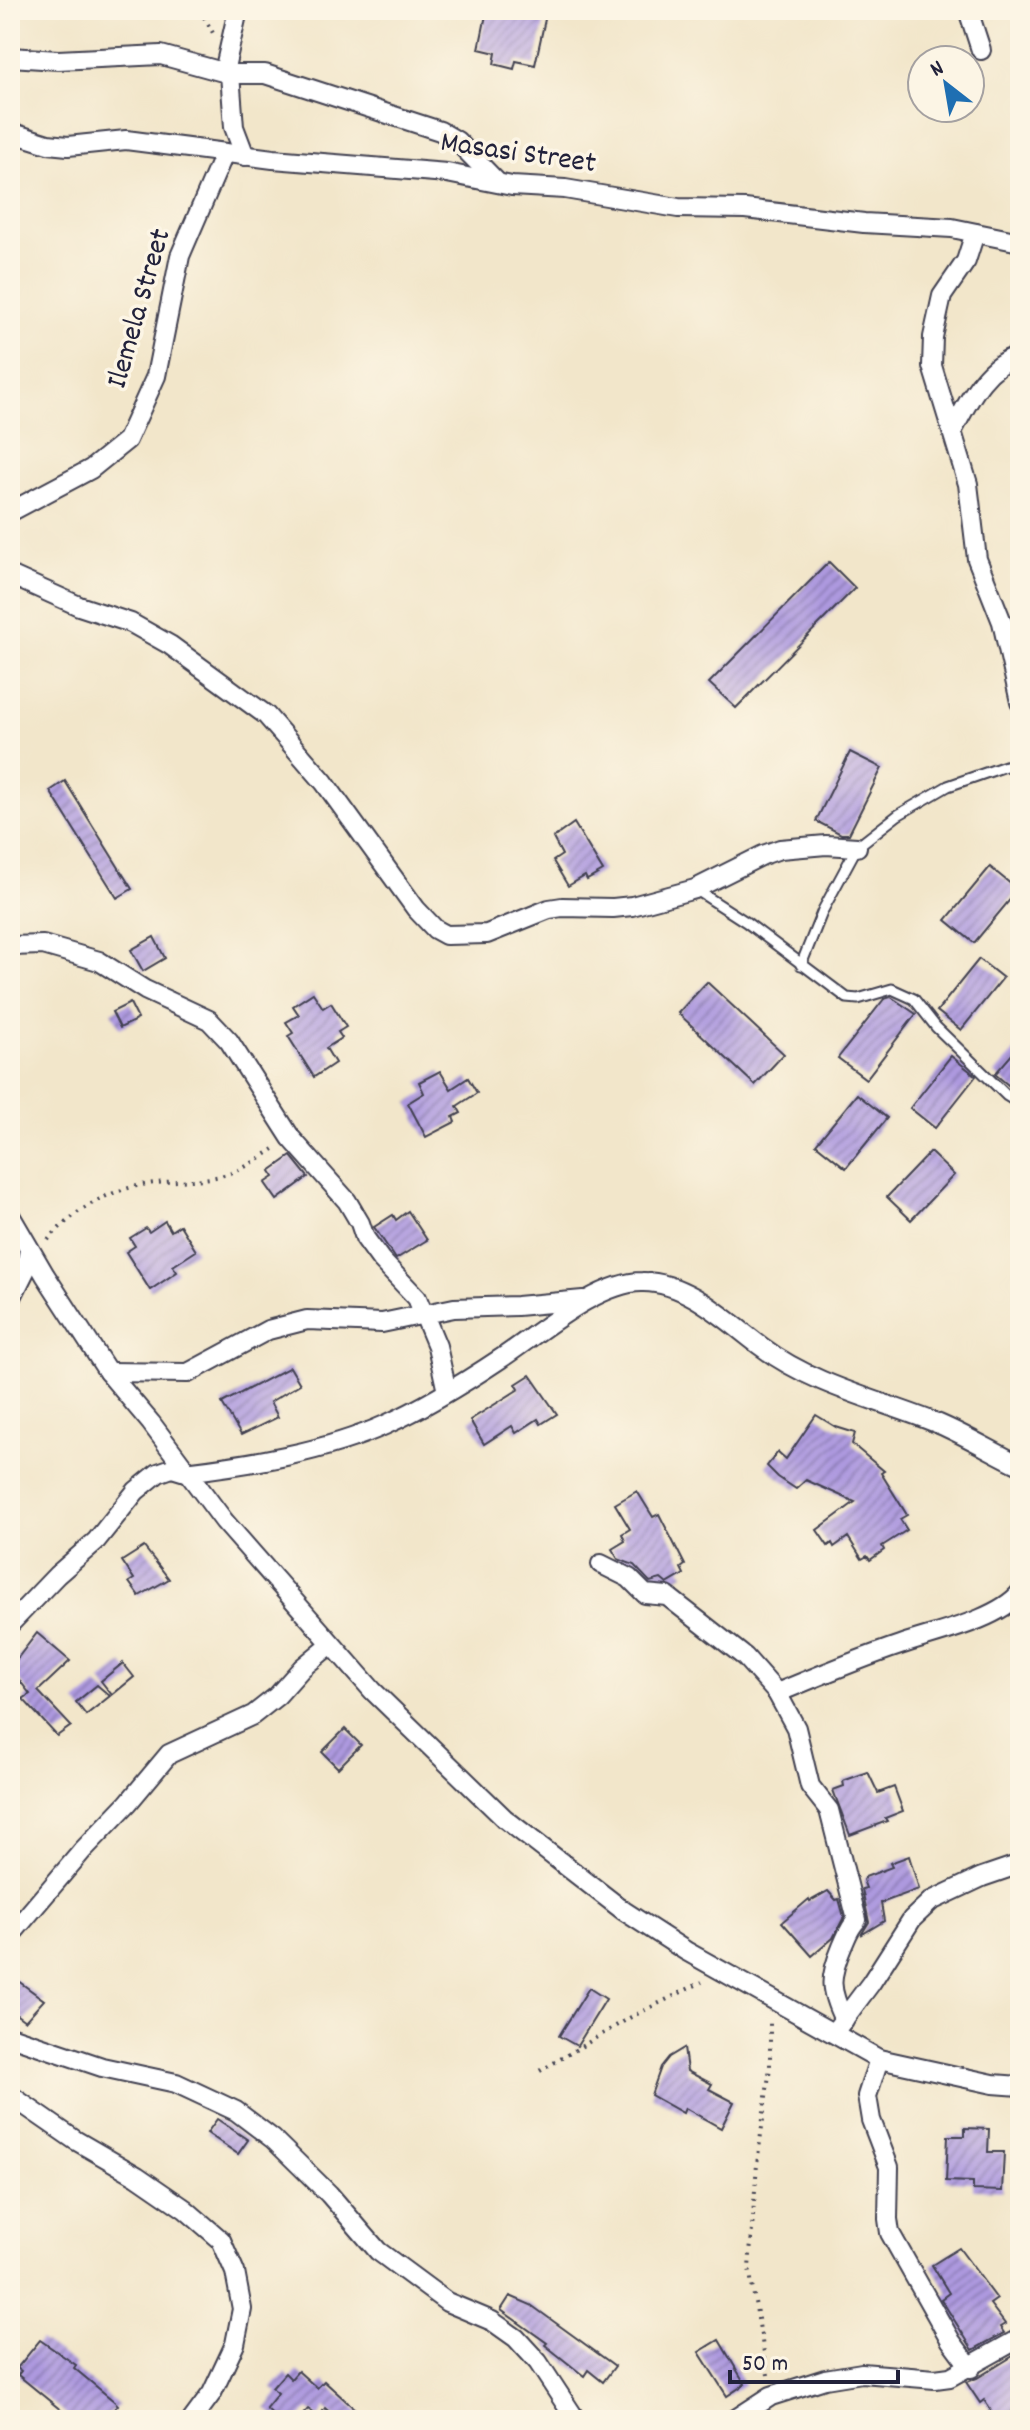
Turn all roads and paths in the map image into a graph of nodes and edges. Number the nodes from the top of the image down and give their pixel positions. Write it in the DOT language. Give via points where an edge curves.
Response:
graph roads {
  1 [pos="238,10"];
  2 [pos="968,10"];
  3 [pos="979,44"];
  4 [pos="10,57"];
  5 [pos="227,73"];
  6 [pos="234,127"];
  7 [pos="10,132"];
  8 [pos="223,154"];
  9 [pos="245,156"];
  10 [pos="496,181"];
  11 [pos="975,233"];
  12 [pos="1020,242"];
  13 [pos="1020,355"];
  14 [pos="953,430"];
  15 [pos="10,512"];
  16 [pos="10,575"];
  17 [pos="1020,702"];
  18 [pos="1020,761"];
  19 [pos="857,847"];
  20 [pos="695,889"];
  21 [pos="10,946"];
  22 [pos="801,965"];
  23 [pos="1020,1104"];
  24 [pos="291,1138"];
  25 [pos="10,1215"];
  26 [pos="32,1253"];
  27 [pos="589,1299"];
  28 [pos="10,1301"];
  29 [pos="423,1313"];
  30 [pos="108,1372"];
  31 [pos="447,1392"];
  32 [pos="1020,1465"];
  33 [pos="185,1472"];
  34 [pos="601,1564"];
  35 [pos="1020,1593"];
  36 [pos="10,1624"];
  37 [pos="331,1644"];
  38 [pos="777,1693"];
  39 [pos="1020,1864"];
  40 [pos="10,1936"];
  41 [pos="724,1971"];
  42 [pos="770,1997"];
  43 [pos="839,2026"];
  44 [pos="10,2036"];
  45 [pos="879,2059"];
  46 [pos="540,2071"];
  47 [pos="1020,2086"];
  48 [pos="10,2095"];
  49 [pos="1020,2338"];
  50 [pos="971,2368"];
  51 [pos="771,2396"];
  52 [pos="192,2420"];
  53 [pos="576,2420"];
  54 [pos="734,2420"];
  1 -- 5 [label="street"];
  2 -- 3 [label="street"];
  4 -- 5 [label="street" via="161,55"];
  5 -- 6 [label="street"];
  5 -- 10 [label="street" via="265,74 440,131"];
  6 -- 8 [label="street, Ilemela Street"];
  6 -- 9 [label="street"];
  7 -- 8 [label="street, Masasi Street" via="48,144 126,140"];
  8 -- 9 [label="street, Masasi Street"];
  8 -- 15 [label="street, Ilemela Street" via="180,256 156,376 127,440 91,469"];
  9 -- 10 [label="street, Masasi Street"];
  10 -- 11 [label="street, Masasi Street" via="678,208 773,211"];
  11 -- 12 [label="street, Masasi Street"];
  11 -- 14 [label="street" via="966,261 942,296 933,337 934,377"];
  13 -- 14 [label="street" via="994,368"];
  14 -- 17 [label="street" via="968,484 977,559 1002,622"];
  16 -- 20 [label="street" via="131,623 266,715 324,782 416,909 446,935 487,934 549,909 613,908"];
  18 -- 19 [label="lane" via="948,786"];
  19 -- 20 [label="street" via="780,849"];
  19 -- 22 [label="lane"];
  20 -- 22 [label="lane"];
  21 -- 24 [label="street" via="43,945 99,961 209,1020 229,1041"];
  22 -- 23 [label="lane" via="847,998 892,989 914,999 936,1027"];
  24 -- 26 [label="path" via="228,1175 154,1183 89,1204"];
  24 -- 29 [label="street" via="347,1201 365,1238 417,1298"];
  25 -- 26 [label="street"];
  26 -- 28 [label="street"];
  26 -- 30 [label="street"];
  27 -- 29 [label="street"];
  27 -- 31 [label="street"];
  27 -- 32 [label="street" via="643,1281 668,1287 723,1317 803,1373 941,1425"];
  29 -- 30 [label="street" via="382,1323 289,1323 188,1373"];
  29 -- 31 [label="street"];
  30 -- 33 [label="street"];
  31 -- 33 [label="street" via="384,1426 325,1445"];
  33 -- 36 [label="street" via="172,1468 158,1473 136,1491 96,1541"];
  33 -- 37 [label="street"];
  34 -- 38 [label="street" via="629,1578 645,1594 667,1596 745,1657"];
  35 -- 38 [label="street" via="949,1631 890,1648"];
  37 -- 40 [label="street" via="253,1715 169,1754"];
  37 -- 41 [label="street" via="504,1818 624,1911"];
  38 -- 43 [label="street" via="796,1728 810,1786 829,1810 857,1920 849,1928 831,1979"];
  39 -- 43 [label="street" via="931,1901 912,1919"];
  41 -- 42 [label="street"];
  41 -- 46 [label="path"];
  42 -- 43 [label="street"];
  42 -- 51 [label="path" via="770,2067 749,2268"];
  43 -- 45 [label="street"];
  44 -- 53 [label="street" via="102,2067 176,2083 236,2111 329,2194 378,2251 447,2302 516,2338"];
  45 -- 47 [label="street"];
  45 -- 50 [label="street" via="867,2096 889,2167 890,2233"];
  48 -- 52 [label="street" via="137,2176 221,2240 235,2272 242,2309 235,2344 212,2393"];
  49 -- 50 [label="street"];
  50 -- 51 [label="street" via="943,2379 850,2374"];
  51 -- 54 [label="street"];
}
